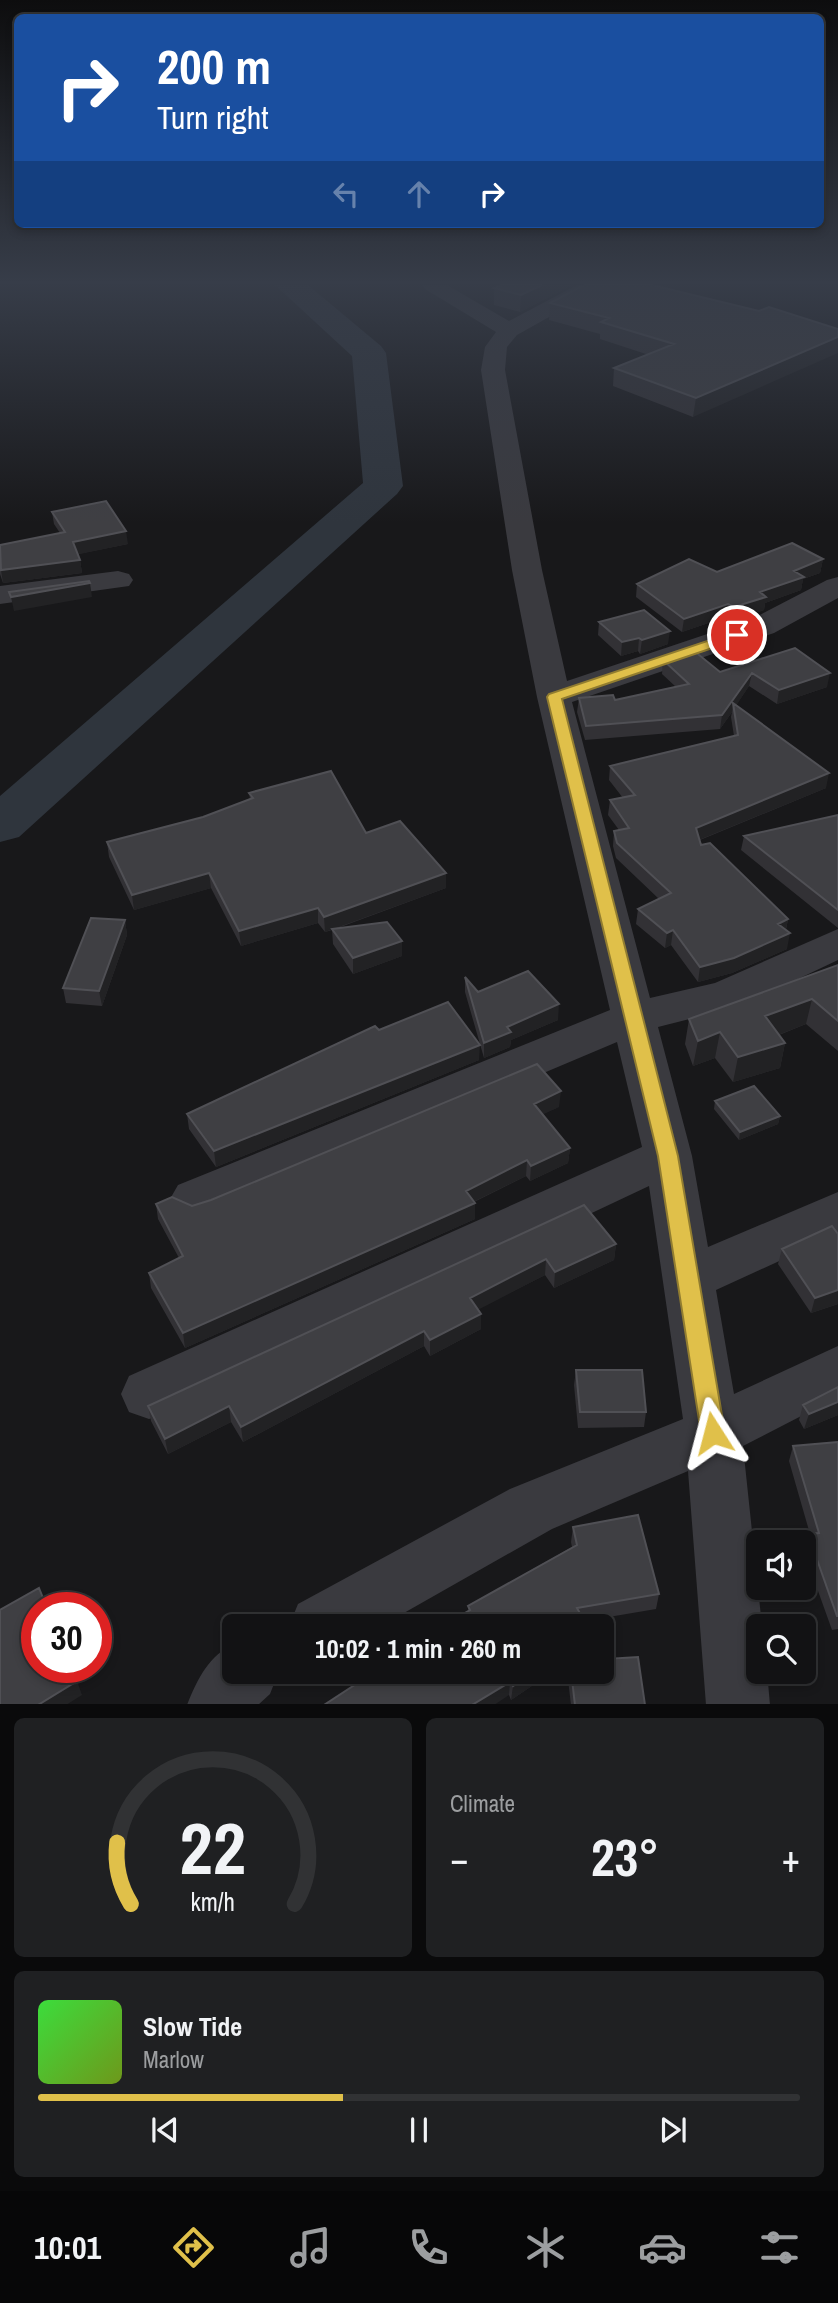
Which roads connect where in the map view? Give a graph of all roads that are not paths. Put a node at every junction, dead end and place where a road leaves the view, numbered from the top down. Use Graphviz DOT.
graph roads {
  1 [pos="494,365"];
  2 [pos="118,580"];
  3 [pos="838,586"];
  4 [pos="0,595"];
  5 [pos="554,697"];
  6 [pos="838,943"];
  7 [pos="635,1017"];
  8 [pos="668,1156"];
  9 [pos="195,1199"];
  10 [pos="838,1212"];
  11 [pos="688,1279"];
  12 [pos="838,1370"];
  13 [pos="149,1394"];
  14 [pos="713,1433"];
  15 [pos="342,1614"];
  16 [pos="233,1684"];
  17 [pos="219,1704"];
  18 [pos="738,1704"];
  1 -- 5 [label="street"];
  2 -- 4 [label="street"];
  3 -- 5 [label="street"];
  5 -- 7 [label="street"];
  6 -- 7 [label="street"];
  7 -- 8 [label="street"];
  7 -- 9 [label="street"];
  8 -- 11 [label="street"];
  8 -- 13 [label="street"];
  10 -- 11 [label="street"];
  11 -- 14 [label="street"];
  12 -- 14 [label="street"];
  14 -- 15 [label="street"];
  14 -- 18 [label="street"];
  16 -- 17 [label="street"];
}
